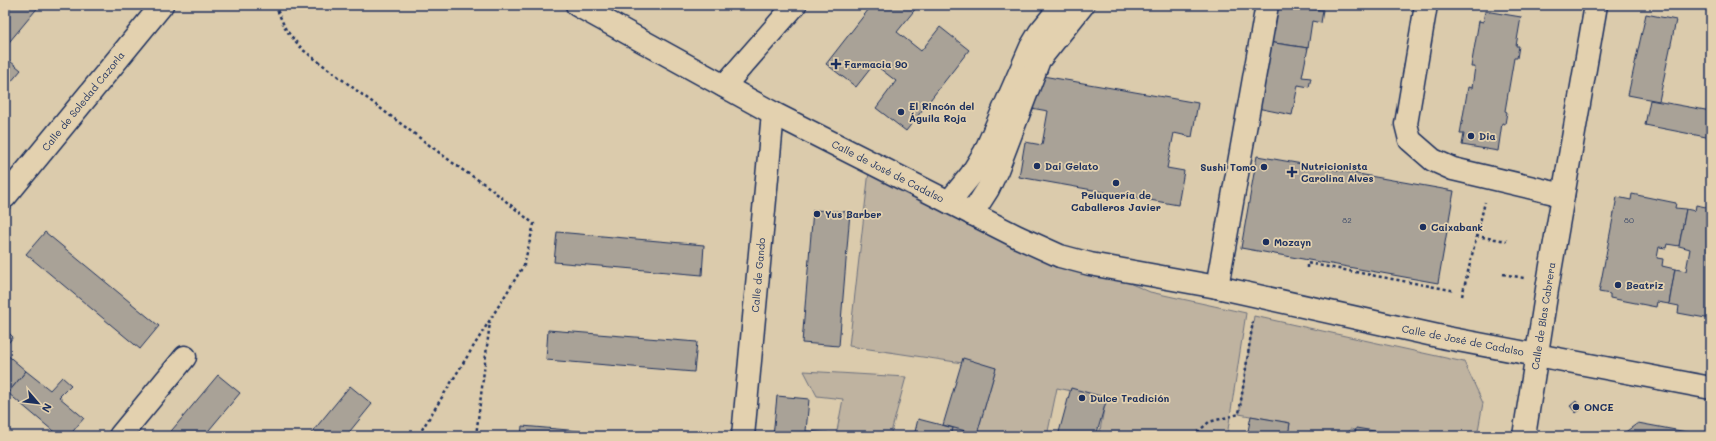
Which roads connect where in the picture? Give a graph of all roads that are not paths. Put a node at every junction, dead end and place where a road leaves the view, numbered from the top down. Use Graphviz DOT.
graph roads {
  1 [pos="162,5"];
  2 [pos="577,5"];
  3 [pos="795,5"];
  4 [pos="1062,5"];
  5 [pos="1083,5"];
  6 [pos="1267,5"];
  7 [pos="1426,5"];
  8 [pos="1596,5"];
  9 [pos="724,86"];
  10 [pos="774,113"];
  11 [pos="1563,195"];
  12 [pos="5,197"];
  13 [pos="949,202"];
  14 [pos="972,214"];
  15 [pos="1218,278"];
  16 [pos="1537,355"];
  17 [pos="185,356"];
  18 [pos="1711,388"];
  19 [pos="120,436"];
  20 [pos="743,436"];
  21 [pos="1524,436"];
  1 -- 12 [label="street, Calle de Soledad Cazorla"];
  2 -- 9 [label="street, Calle de José de Cadalso"];
  3 -- 9 [label="street"];
  4 -- 13 [label="street"];
  5 -- 14 [label="street"];
  6 -- 15 [label="street"];
  7 -- 11 [label="street"];
  8 -- 11 [label="street, Calle de Blas Cabrera"];
  9 -- 10 [label="street, Calle de José de Cadalso"];
  10 -- 13 [label="street, Calle de José de Cadalso"];
  10 -- 20 [label="street, Calle de Gando"];
  11 -- 16 [label="street, Calle de Blas Cabrera"];
  13 -- 14 [label="street, Calle de José de Cadalso"];
  14 -- 15 [label="street, Calle de José de Cadalso"];
  15 -- 16 [label="street, Calle de José de Cadalso"];
  16 -- 18 [label="street, Calle de José de Cadalso"];
  16 -- 21 [label="street, Calle de Blas Cabrera"];
  17 -- 19 [label="street"];
}
